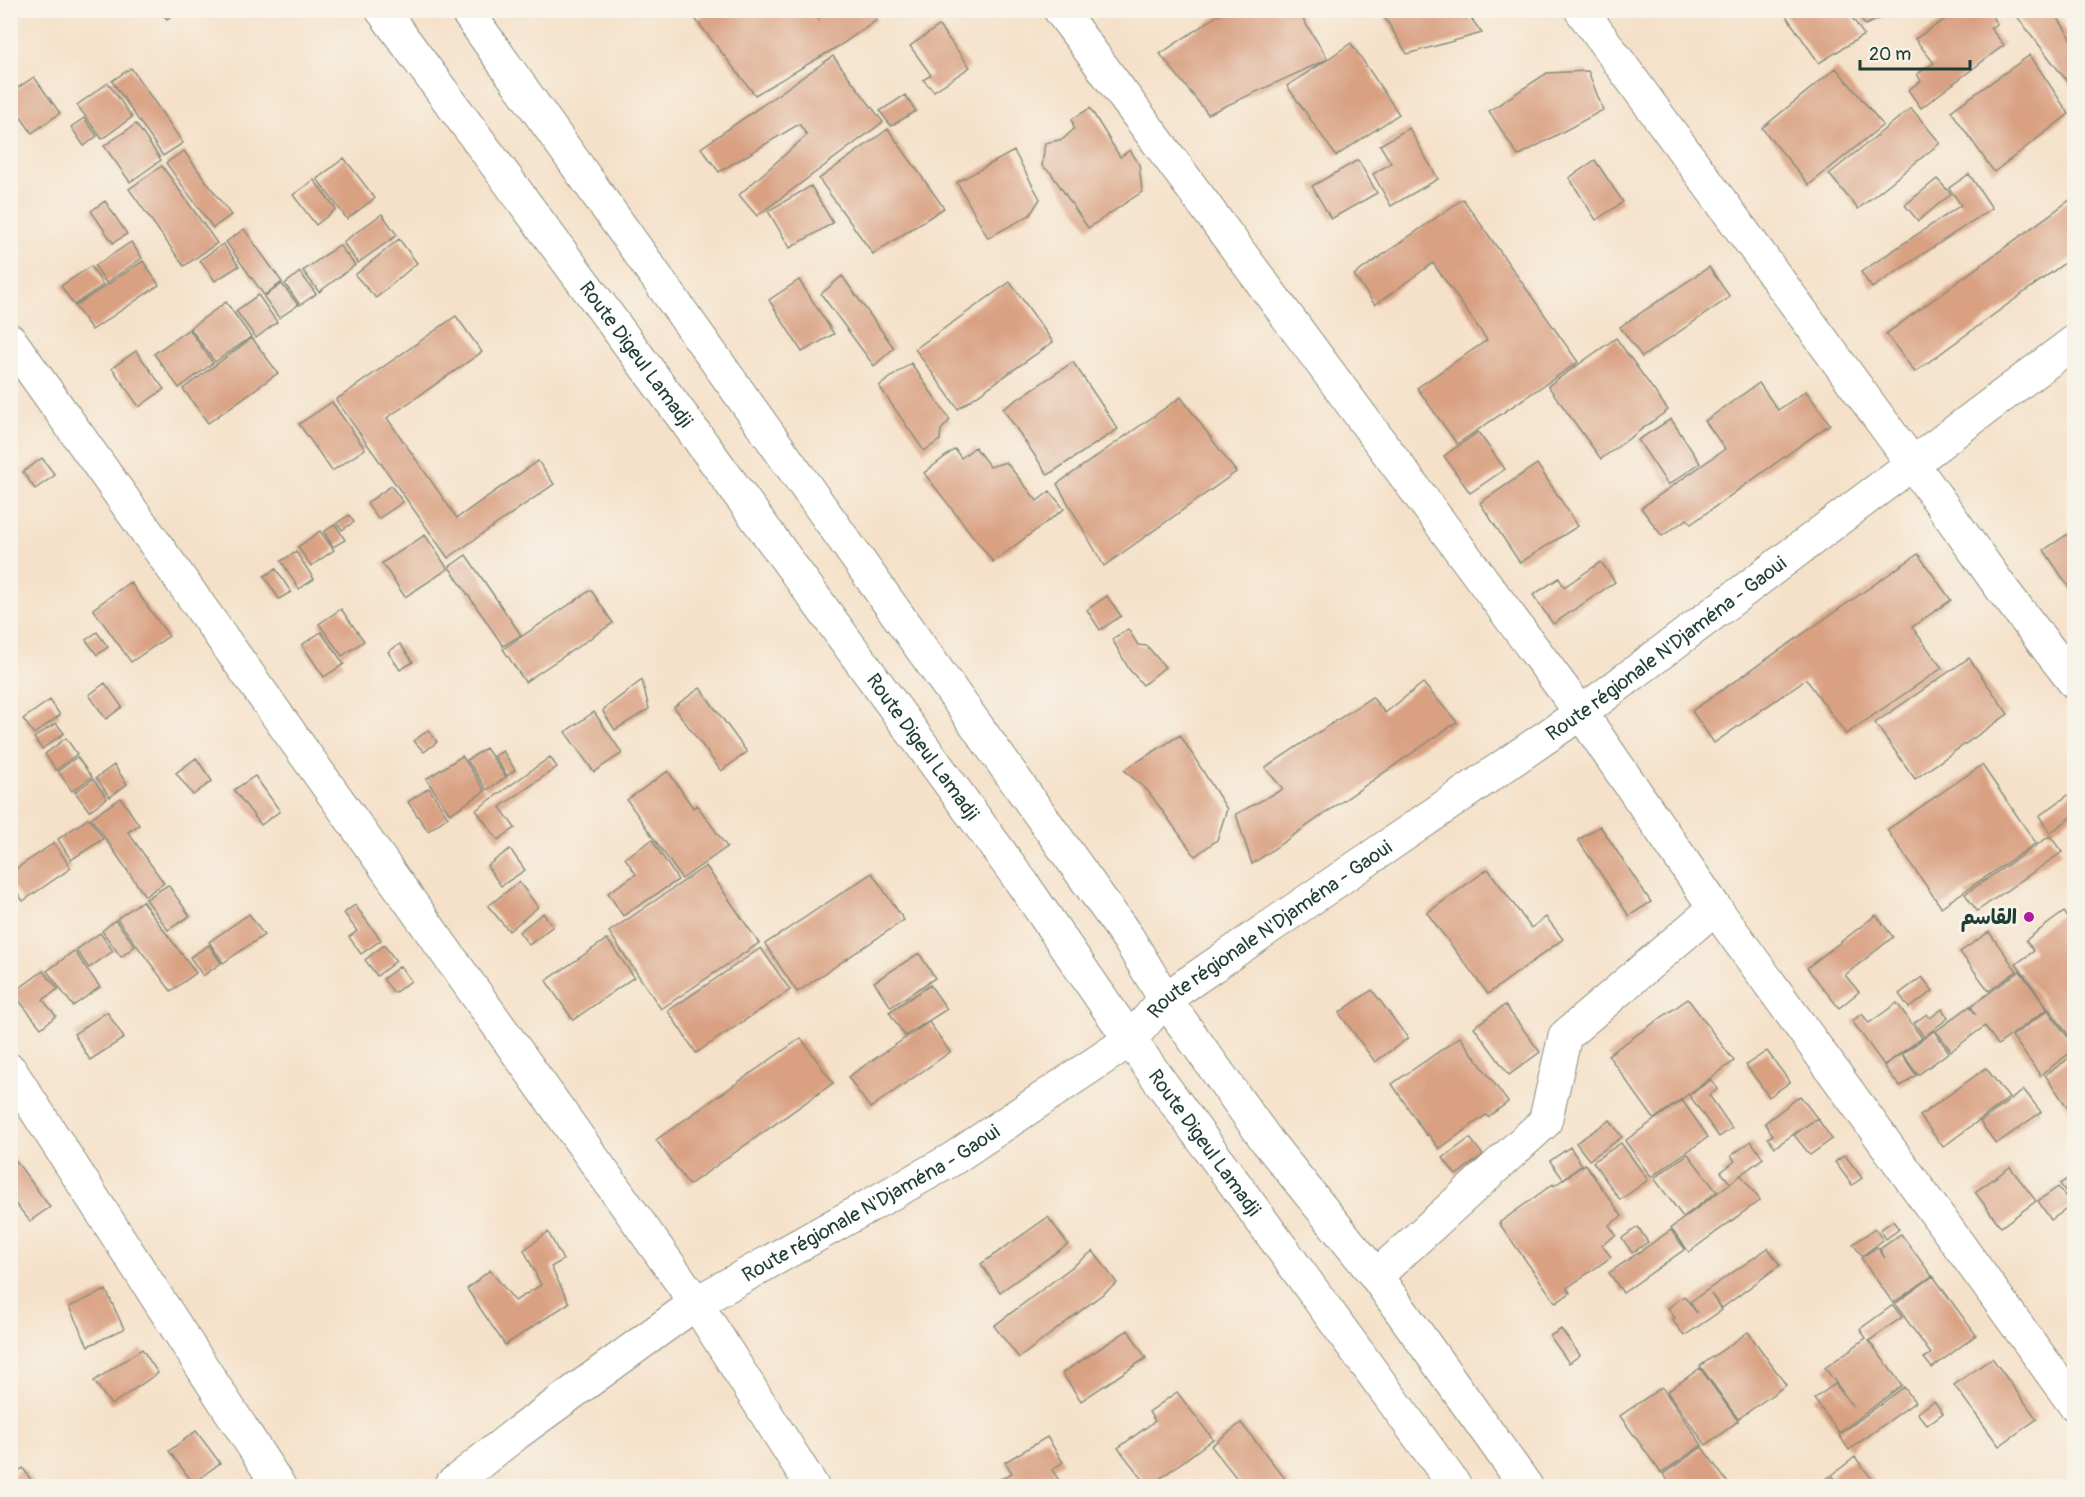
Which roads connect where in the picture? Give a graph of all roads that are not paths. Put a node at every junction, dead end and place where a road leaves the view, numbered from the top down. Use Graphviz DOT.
graph roads {
  1 [pos="382,10"];
  2 [pos="466,10"];
  3 [pos="1059,10"];
  4 [pos="1581,10"];
  5 [pos="10,340"];
  6 [pos="2074,342"];
  7 [pos="1912,463"];
  8 [pos="2074,682"];
  9 [pos="1581,713"];
  10 [pos="1715,908"];
  11 [pos="1165,999"];
  12 [pos="1130,1040"];
  13 [pos="10,1071"];
  14 [pos="1376,1276"];
  15 [pos="696,1303"];
  16 [pos="2074,1404"];
  17 [pos="279,1486"];
  18 [pos="450,1486"];
  19 [pos="812,1486"];
  20 [pos="1455,1486"];
  21 [pos="1526,1486"];
  1 -- 12 [label="street, Route Digeul Lamadji"];
  2 -- 11 [label="street"];
  3 -- 9 [label="street"];
  4 -- 7 [label="street"];
  5 -- 15 [label="street"];
  6 -- 7 [label="street, Route régionale N'Djaména - Gaoui"];
  7 -- 8 [label="street"];
  7 -- 9 [label="street, Route régionale N'Djaména - Gaoui"];
  9 -- 10 [label="street"];
  9 -- 11 [label="street, Route régionale N'Djaména - Gaoui"];
  10 -- 14 [label="street"];
  10 -- 16 [label="street"];
  11 -- 12 [label="street, Route régionale N'Djaména - Gaoui"];
  11 -- 14 [label="street"];
  12 -- 15 [label="street, Route régionale N'Djaména - Gaoui"];
  12 -- 20 [label="street, Route Digeul Lamadji"];
  13 -- 17 [label="street"];
  14 -- 21 [label="street"];
  15 -- 18 [label="street, Route régionale N'Djaména - Gaoui"];
  15 -- 19 [label="street"];
}
